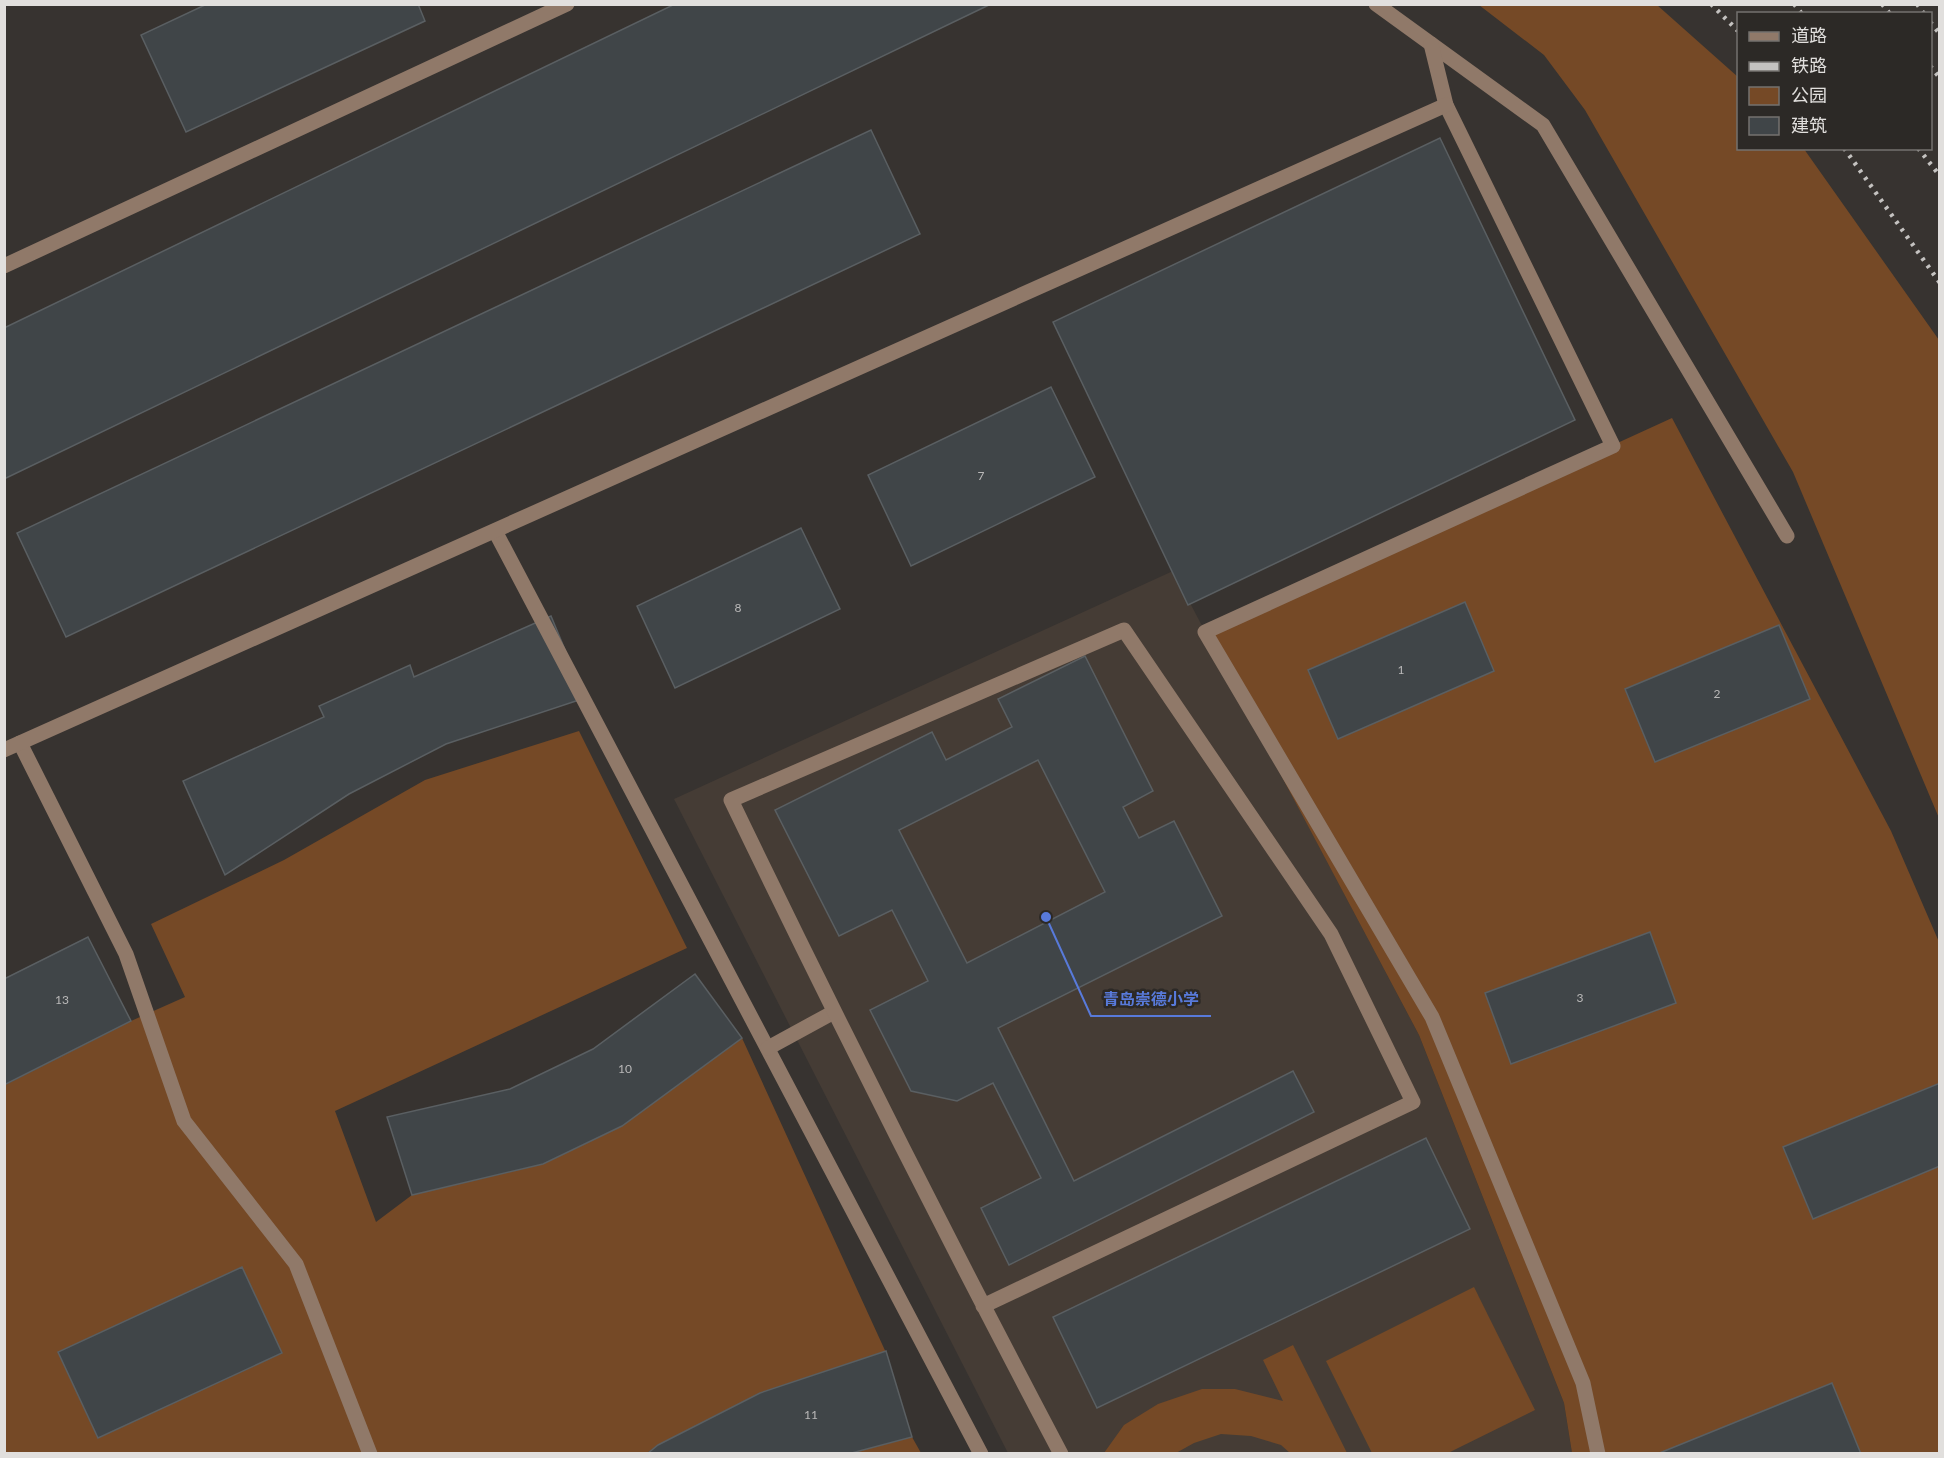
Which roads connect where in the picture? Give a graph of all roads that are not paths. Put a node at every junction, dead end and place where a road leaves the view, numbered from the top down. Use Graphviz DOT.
graph roads {
  1 [pos="567,4"];
  2 [pos="1376,4"];
  3 [pos="1431,44"];
  4 [pos="1446,105"];
  5 [pos="4,266"];
  6 [pos="495,531"];
  7 [pos="1787,536"];
  8 [pos="20,743"];
  9 [pos="4,750"];
  10 [pos="834,1012"];
  11 [pos="768,1048"];
  12 [pos="983,1306"];
  13 [pos="370,1454"];
  14 [pos="981,1454"];
  15 [pos="1061,1454"];
  16 [pos="1598,1454"];
  1 -- 5 [label="street"];
  2 -- 3 [label="street"];
  3 -- 4 [label="street"];
  3 -- 7 [label="street"];
  4 -- 6 [label="street"];
  4 -- 16 [label="street"];
  6 -- 8 [label="street"];
  6 -- 11 [label="street"];
  8 -- 9 [label="street"];
  8 -- 13 [label="street"];
  10 -- 11 [label="street"];
  10 -- 12 [label="street"];
  10 -- 12 [label="street"];
  11 -- 14 [label="street"];
  12 -- 15 [label="street"];
}
